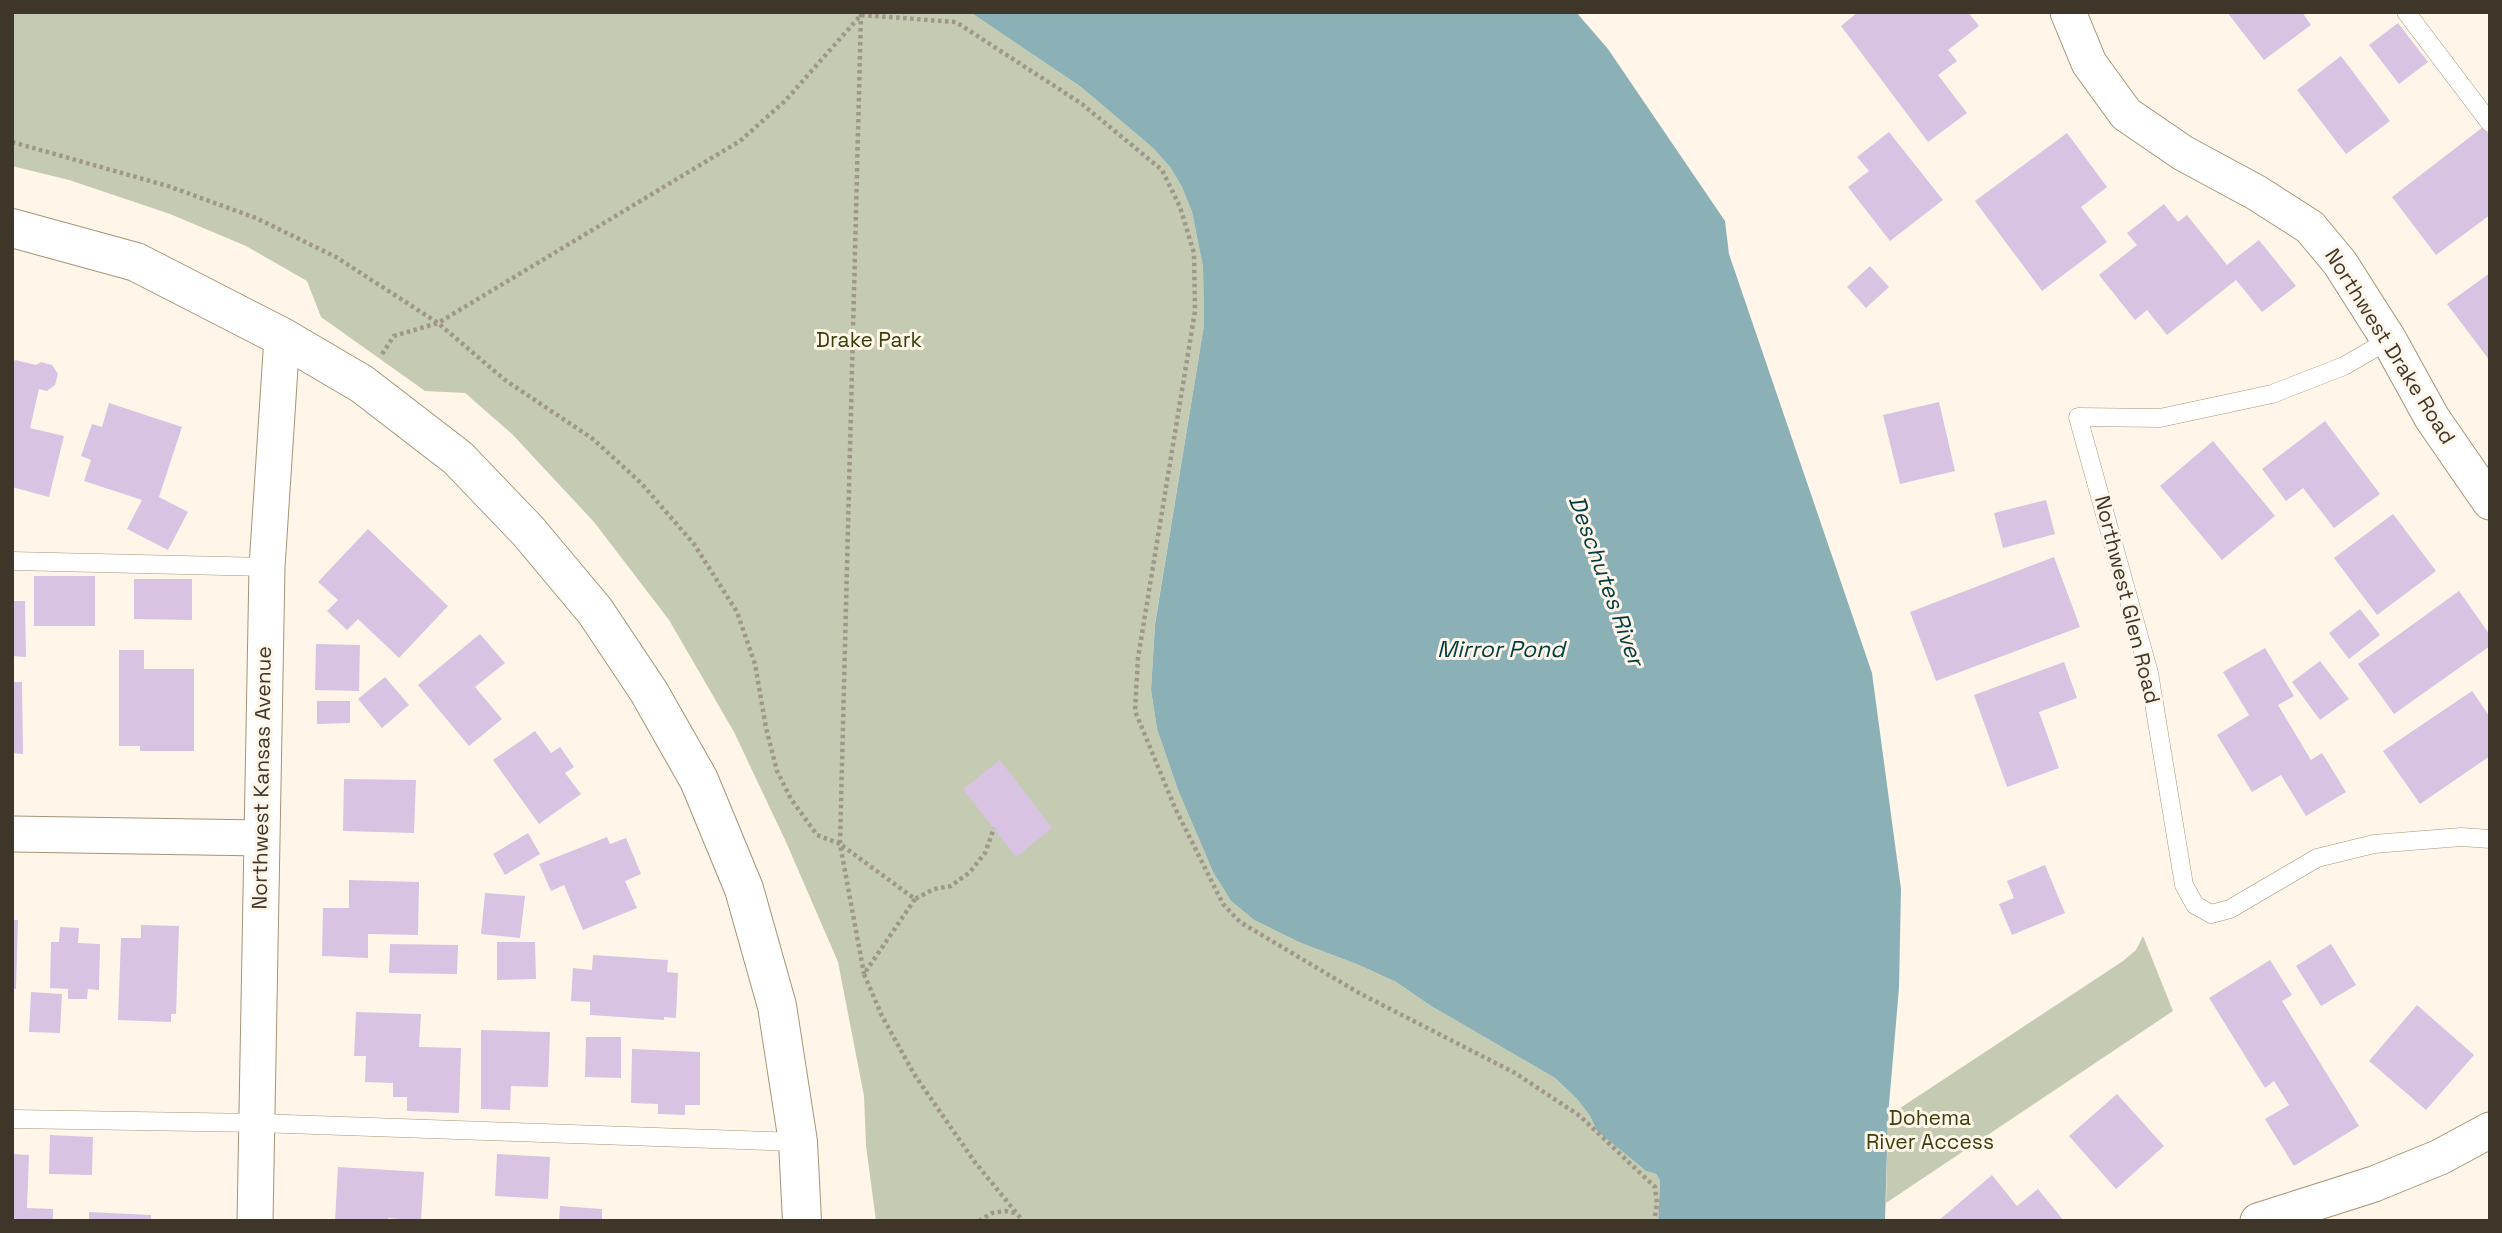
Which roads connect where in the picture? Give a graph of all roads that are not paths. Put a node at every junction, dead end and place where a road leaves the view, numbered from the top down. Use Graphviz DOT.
graph roads {
  1 [pos="2068,12"];
  2 [pos="2406,12"];
  3 [pos="2490,123"];
  4 [pos="12,228"];
  5 [pos="282,337"];
  6 [pos="2389,340"];
  7 [pos="2490,502"];
  8 [pos="12,561"];
  9 [pos="267,567"];
  10 [pos="12,835"];
  11 [pos="262,838"];
  12 [pos="2490,839"];
  13 [pos="12,1119"];
  14 [pos="258,1123"];
  15 [pos="2490,1130"];
  16 [pos="798,1142"];
  17 [pos="255,1221"];
  18 [pos="802,1221"];
  19 [pos="2258,1221"];
  1 -- 6 [label="street, Northwest Drake Road"];
  2 -- 3 [label="lane"];
  4 -- 5 [label="street"];
  5 -- 9 [label="street, Northwest Kansas Avenue"];
  5 -- 16 [label="street"];
  6 -- 7 [label="street, Northwest Drake Road"];
  6 -- 12 [label="lane, Northwest Glen Road"];
  8 -- 9 [label="lane"];
  9 -- 11 [label="street, Northwest Kansas Avenue"];
  10 -- 11 [label="street"];
  11 -- 14 [label="street, Northwest Kansas Avenue"];
  13 -- 14 [label="lane"];
  14 -- 16 [label="lane"];
  14 -- 17 [label="street, Northwest Kansas Avenue"];
  15 -- 19 [label="street"];
  16 -- 18 [label="street"];
}
